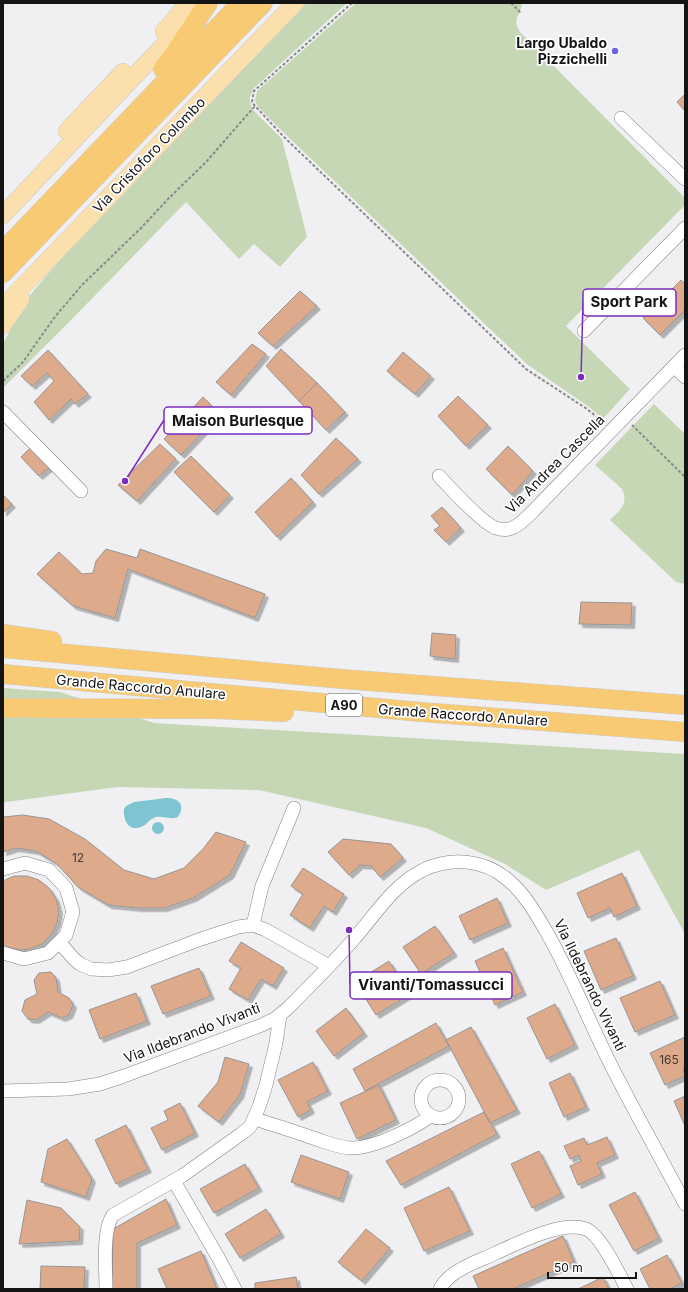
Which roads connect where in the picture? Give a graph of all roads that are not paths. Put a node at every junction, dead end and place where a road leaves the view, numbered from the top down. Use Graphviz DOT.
graph roads {
  1 [pos="186,3"];
  2 [pos="208,3"];
  3 [pos="240,3"];
  4 [pos="263,3"];
  5 [pos="295,3"];
  6 [pos="621,118"];
  7 [pos="99,150"];
  8 [pos="685,179"];
  9 [pos="3,204"];
  10 [pos="3,215"];
  11 [pos="685,228"];
  12 [pos="3,251"];
  13 [pos="3,273"];
  14 [pos="4,320"];
  15 [pos="584,331"];
  16 [pos="685,354"];
  17 [pos="674,366"];
  18 [pos="685,377"];
  19 [pos="3,412"];
  20 [pos="439,476"];
  21 [pos="81,492"];
  22 [pos="3,634"];
  23 [pos="3,648"];
  24 [pos="123,659"];
  25 [pos="3,674"];
  26 [pos="685,705"];
  27 [pos="3,708"];
  28 [pos="421,712"];
  29 [pos="685,732"];
  30 [pos="294,808"];
  31 [pos="3,869"];
  32 [pos="253,925"];
  33 [pos="59,942"];
  34 [pos="3,953"];
  35 [pos="329,966"];
  36 [pos="280,1015"];
  37 [pos="3,1091"];
  38 [pos="431,1116"];
  39 [pos="255,1119"];
  40 [pos="174,1181"];
  41 [pos="685,1204"];
  42 [pos="106,1289"];
  43 [pos="235,1289"];
  44 [pos="440,1289"];
  45 [pos="627,1289"];
  1 -- 9 [label="main road"];
  2 -- 7 [label="highway"];
  2 -- 10 [label="main road"];
  3 -- 7 [label="highway"];
  4 -- 13 [label="highway, Via Cristoforo Colombo"];
  5 -- 14 [label="main road, Via Cristoforo Colombo"];
  6 -- 8 [label="street"];
  7 -- 12 [label="highway"];
  11 -- 15 [label="street"];
  16 -- 17 [label="street, Via Andrea Cascella"];
  17 -- 18 [label="street"];
  17 -- 20 [label="street, Via Andrea Cascella"];
  19 -- 21 [label="street"];
  22 -- 24 [label="highway"];
  23 -- 24 [label="highway, Grande Raccordo Anulare / A90"];
  24 -- 26 [label="highway, Grande Raccordo Anulare / A90"];
  25 -- 28 [label="highway, Grande Raccordo Anulare / A90"];
  27 -- 28 [label="highway"];
  28 -- 29 [label="highway, Grande Raccordo Anulare / A90"];
  30 -- 32 [label="street"];
  31 -- 33 [label="street"];
  32 -- 33 [label="street"];
  32 -- 35 [label="street"];
  33 -- 34 [label="street"];
  35 -- 36 [label="street, Via Ildebrando Vivanti"];
  35 -- 41 [label="street, Via Ildebrando Vivanti"];
  36 -- 37 [label="street, Via Ildebrando Vivanti"];
  36 -- 39 [label="street"];
  38 -- 39 [label="street"];
  39 -- 40 [label="street"];
  40 -- 42 [label="street"];
  40 -- 43 [label="street"];
  44 -- 45 [label="street"];
}
